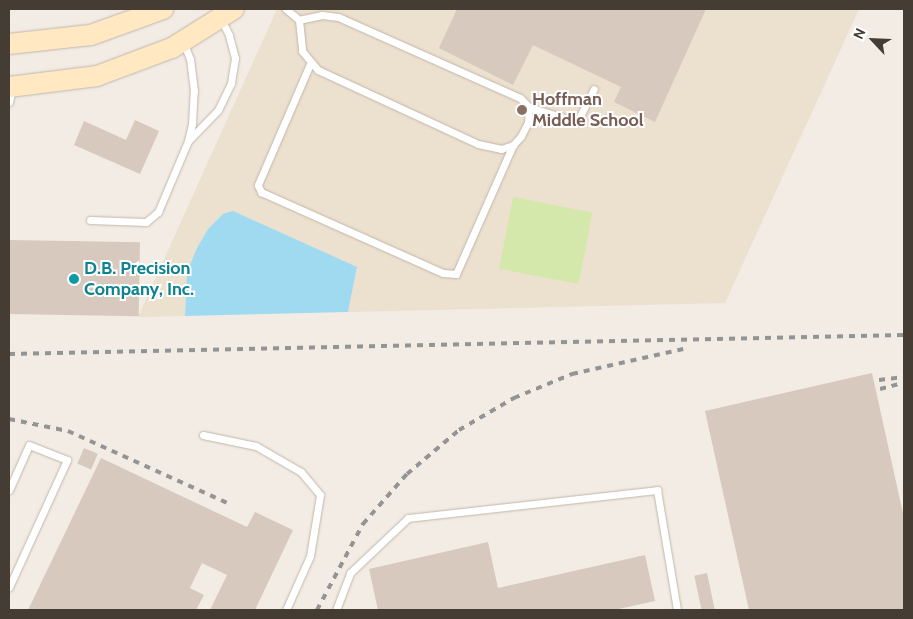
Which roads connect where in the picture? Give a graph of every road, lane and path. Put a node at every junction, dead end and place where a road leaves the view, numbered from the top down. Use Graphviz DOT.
graph roads {
  1 [pos="163,9"];
  2 [pos="286,9"];
  3 [pos="227,13"];
  4 [pos="299,20"];
  5 [pos="183,41"];
  6 [pos="9,44"];
  7 [pos="310,64"];
  8 [pos="594,89"];
  9 [pos="10,92"];
  10 [pos="530,107"];
  11 [pos="188,141"];
  12 [pos="513,145"];
  13 [pos="90,220"];
  14 [pos="203,435"];
  15 [pos="9,490"];
  16 [pos="9,587"];
  17 [pos="286,610"];
  18 [pos="336,610"];
  19 [pos="677,610"];
  1 -- 6 [label="street"];
  2 -- 4 [label="lane"];
  3 -- 5 [label="street"];
  3 -- 11 [label="lane"];
  4 -- 7 [label="lane"];
  4 -- 10 [label="lane"];
  5 -- 9 [label="street"];
  5 -- 11 [label="lane"];
  7 -- 12 [label="lane"];
  7 -- 12 [label="lane"];
  8 -- 10 [label="lane"];
  10 -- 12 [label="lane"];
  11 -- 13 [label="lane"];
  14 -- 17 [label="lane"];
  15 -- 16 [label="lane"];
  18 -- 19 [label="lane"];
}
